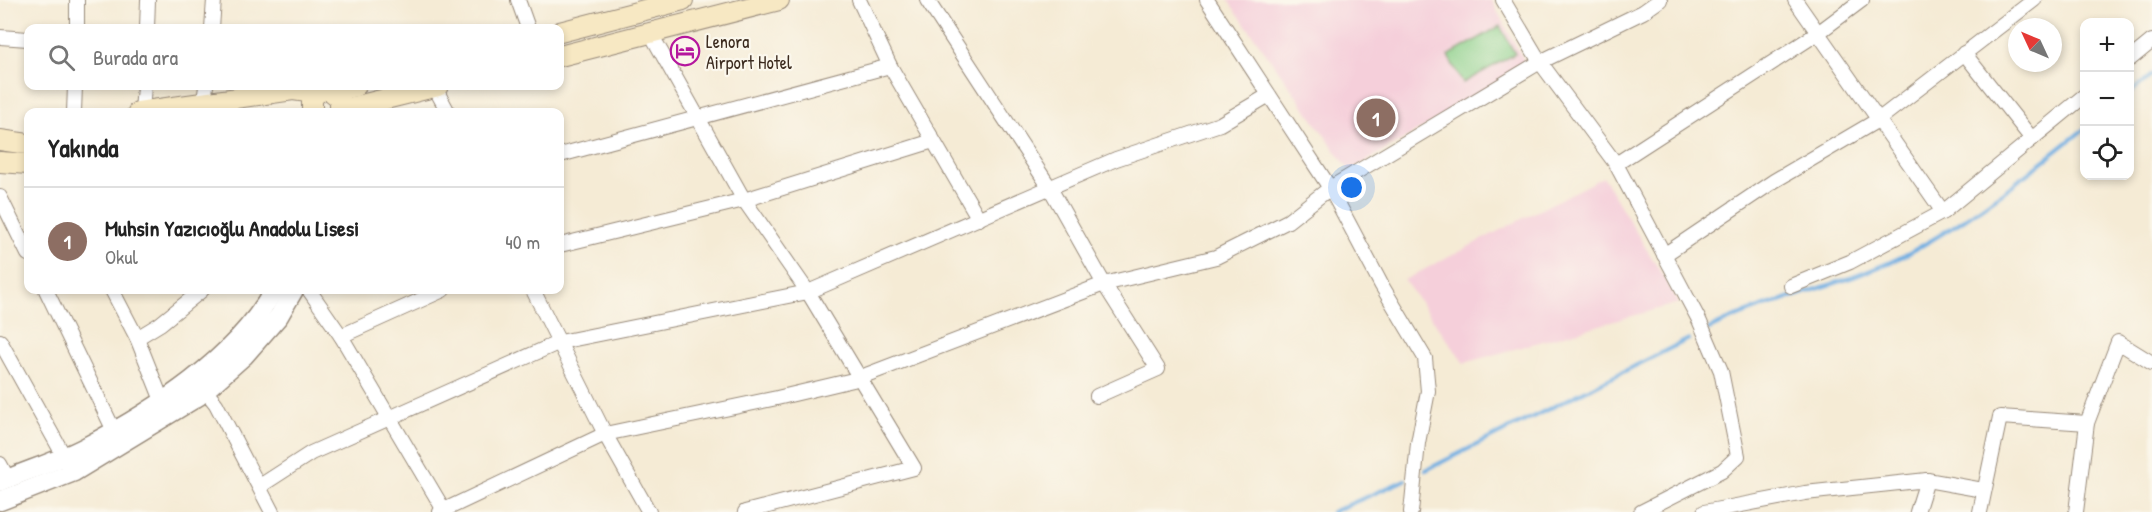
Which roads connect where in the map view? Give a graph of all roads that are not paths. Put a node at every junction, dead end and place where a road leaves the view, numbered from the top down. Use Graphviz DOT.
graph roads {
  1 [pos="77,0"];
  2 [pos="148,0"];
  3 [pos="214,0"];
  4 [pos="518,0"];
  5 [pos="683,0"];
  6 [pos="859,0"];
  7 [pos="927,0"];
  8 [pos="1207,0"];
  9 [pos="1503,0"];
  10 [pos="1660,0"];
  11 [pos="1795,0"];
  12 [pos="1862,0"];
  13 [pos="2034,0"];
  14 [pos="771,1"];
  15 [pos="77,24"];
  16 [pos="147,24"];
  17 [pos="212,24"];
  18 [pos="527,24"];
  19 [pos="564,31"];
  20 [pos="651,33"];
  21 [pos="1818,33"];
  22 [pos="0,37"];
  23 [pos="24,39"];
  24 [pos="2152,41"];
  25 [pos="1964,53"];
  26 [pos="564,55"];
  27 [pos="2134,56"];
  28 [pos="1540,62"];
  29 [pos="890,66"];
  30 [pos="75,90"];
  31 [pos="143,90"];
  32 [pos="338,90"];
  33 [pos="421,90"];
  34 [pos="438,90"];
  35 [pos="334,91"];
  36 [pos="205,94"];
  37 [pos="1269,95"];
  38 [pos="2080,100"];
  39 [pos="313,103"];
  40 [pos="74,108"];
  41 [pos="141,108"];
  42 [pos="154,108"];
  43 [pos="340,108"];
  44 [pos="352,108"];
  45 [pos="446,108"];
  46 [pos="699,118"];
  47 [pos="1878,120"];
  48 [pos="0,140"];
  49 [pos="2032,140"];
  50 [pos="933,141"];
  51 [pos="24,143"];
  52 [pos="564,154"];
  53 [pos="0,162"];
  54 [pos="24,164"];
  55 [pos="1616,164"];
  56 [pos="1050,188"];
  57 [pos="1330,188"];
  58 [pos="0,197"];
  59 [pos="744,200"];
  60 [pos="1943,212"];
  61 [pos="979,219"];
  62 [pos="564,245"];
  63 [pos="24,246"];
  64 [pos="1664,255"];
  65 [pos="1104,284"];
  66 [pos="1791,286"];
  67 [pos="808,292"];
  68 [pos="48,294"];
  69 [pos="114,294"];
  70 [pos="197,294"];
  71 [pos="271,294"];
  72 [pos="291,294"];
  73 [pos="312,294"];
  74 [pos="434,294"];
  75 [pos="535,294"];
  76 [pos="341,336"];
  77 [pos="137,338"];
  78 [pos="0,341"];
  79 [pos="560,342"];
  80 [pos="2152,363"];
  81 [pos="861,377"];
  82 [pos="201,385"];
  83 [pos="1097,396"];
  84 [pos="165,407"];
  85 [pos="388,417"];
  86 [pos="2087,423"];
  87 [pos="605,434"];
  88 [pos="116,437"];
  89 [pos="64,456"];
  90 [pos="74,472"];
  91 [pos="3,475"];
  92 [pos="1927,480"];
  93 [pos="260,486"];
  94 [pos="1983,489"];
  95 [pos="0,501"];
  96 [pos="443,511"];
  97 [pos="272,512"];
  98 [pos="649,512"];
  99 [pos="745,512"];
  100 [pos="1411,512"];
  101 [pos="1641,512"];
  102 [pos="1704,512"];
  103 [pos="1917,512"];
  104 [pos="1980,512"];
  105 [pos="2076,512"];
  1 -- 15 [label="street"];
  2 -- 16 [label="street"];
  3 -- 17 [label="street"];
  4 -- 18 [label="street"];
  5 -- 19 [label="main road"];
  6 -- 29 [label="street"];
  7 -- 56 [label="street"];
  8 -- 37 [label="street"];
  9 -- 28 [label="street"];
  10 -- 28 [label="street"];
  11 -- 21 [label="street"];
  12 -- 21 [label="street"];
  13 -- 25 [label="street"];
  14 -- 20 [label="main road"];
  20 -- 26 [label="main road"];
  20 -- 46 [label="street"];
  21 -- 47 [label="street"];
  21 -- 55 [label="street"];
  22 -- 23 [label="street"];
  24 -- 27 [label="street"];
  25 -- 47 [label="street"];
  25 -- 49 [label="street"];
  28 -- 55 [label="street"];
  28 -- 57 [label="street"];
  29 -- 46 [label="street"];
  29 -- 50 [label="street"];
  30 -- 40 [label="street"];
  31 -- 41 [label="street"];
  32 -- 35 [label="main road"];
  33 -- 44 [label="main road"];
  34 -- 45 [label="street"];
  35 -- 39 [label="main road"];
  35 -- 43 [label="main road"];
  36 -- 39 [label="main road"];
  36 -- 42 [label="main road"];
  37 -- 56 [label="street"];
  37 -- 57 [label="street"];
  38 -- 49 [label="street"];
  46 -- 52 [label="street"];
  46 -- 59 [label="street"];
  47 -- 60 [label="street"];
  47 -- 64 [label="street"];
  48 -- 51 [label="main road"];
  49 -- 60 [label="street"];
  50 -- 59 [label="street"];
  50 -- 61 [label="street"];
  53 -- 54 [label="main road"];
  55 -- 64 [label="street"];
  56 -- 61 [label="street"];
  56 -- 65 [label="street"];
  57 -- 65 [label="street"];
  57 -- 100 [label="street"];
  58 -- 63 [label="street"];
  59 -- 62 [label="street"];
  59 -- 67 [label="street"];
  60 -- 66 [label="street"];
  61 -- 67 [label="street"];
  64 -- 101 [label="street"];
  65 -- 81 [label="street"];
  65 -- 83 [label="street"];
  67 -- 79 [label="street"];
  67 -- 81 [label="street"];
  68 -- 88 [label="street"];
  69 -- 77 [label="street"];
  70 -- 77 [label="street"];
  71 -- 82 [label="street"];
  72 -- 82 [label="street"];
  73 -- 76 [label="street"];
  74 -- 76 [label="street"];
  75 -- 79 [label="street"];
  76 -- 85 [label="street"];
  77 -- 84 [label="street"];
  78 -- 89 [label="street"];
  79 -- 85 [label="street"];
  79 -- 87 [label="street"];
  80 -- 86 [label="street"];
  81 -- 87 [label="street"];
  81 -- 99 [label="street"];
  82 -- 84 [label="street"];
  82 -- 93 [label="street"];
  84 -- 88 [label="street"];
  85 -- 93 [label="street"];
  85 -- 96 [label="street"];
  86 -- 94 [label="street"];
  86 -- 105 [label="street"];
  87 -- 96 [label="street"];
  87 -- 98 [label="street"];
  88 -- 89 [label="street"];
  88 -- 90 [label="street"];
  89 -- 90 [label="street"];
  89 -- 91 [label="street"];
  90 -- 95 [label="street"];
  92 -- 94 [label="street"];
  92 -- 102 [label="street"];
  92 -- 103 [label="street"];
  93 -- 97 [label="street"];
  94 -- 104 [label="street"];
}
